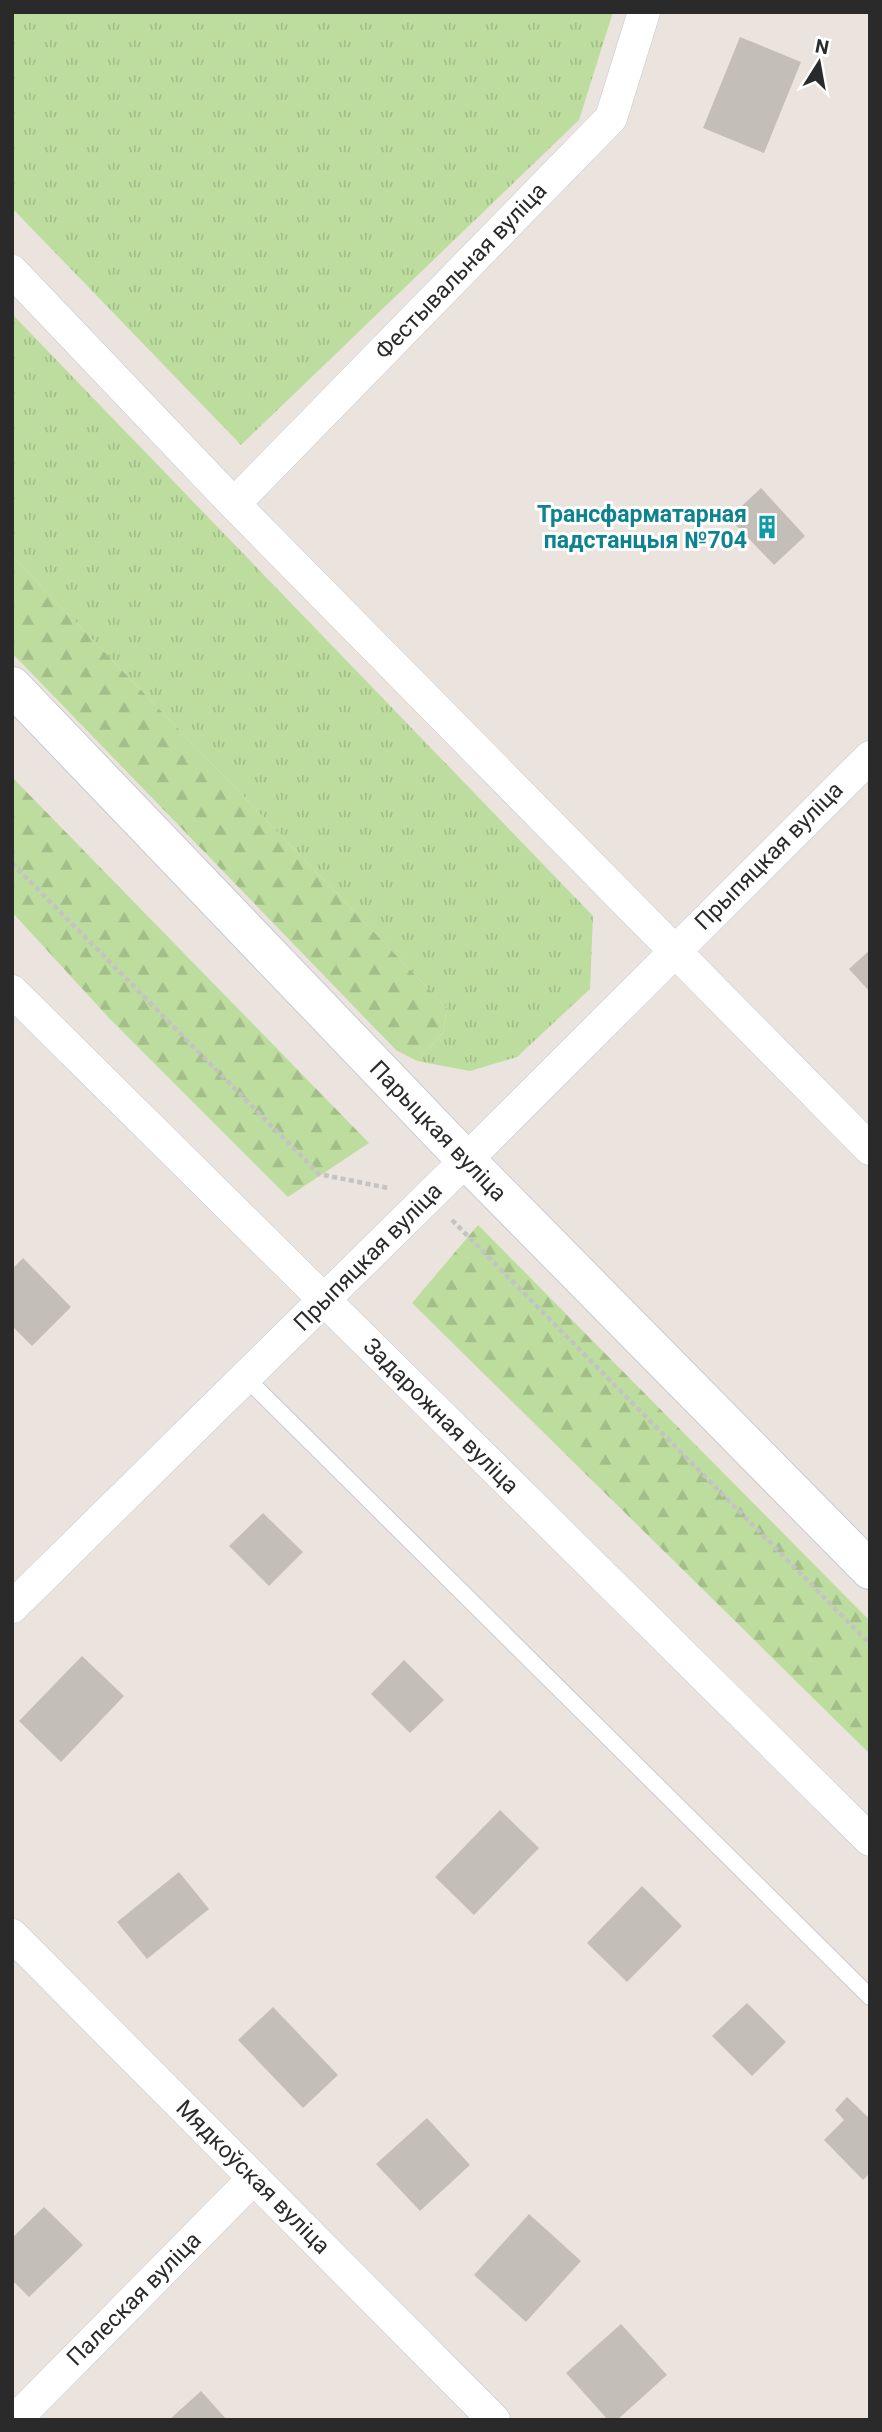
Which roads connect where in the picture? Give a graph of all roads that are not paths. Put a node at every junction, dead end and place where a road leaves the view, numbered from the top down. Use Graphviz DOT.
graph roads {
  1 [pos="644,12"];
  2 [pos="12,271"];
  3 [pos="234,504"];
  4 [pos="12,686"];
  5 [pos="870,757"];
  6 [pos="673,950"];
  7 [pos="12,991"];
  8 [pos="870,1149"];
  9 [pos="466,1160"];
  10 [pos="324,1300"];
  11 [pos="245,1377"];
  12 [pos="870,1570"];
  13 [pos="12,1606"];
  14 [pos="870,1840"];
  15 [pos="12,1935"];
  16 [pos="870,1997"];
  17 [pos="254,2178"];
  18 [pos="15,2420"];
  19 [pos="494,2420"];
  1 -- 3 [label="street, Фестывальная вуліца"];
  2 -- 3 [label="street"];
  3 -- 6 [label="street"];
  4 -- 9 [label="main road, Парыцкая вуліца"];
  5 -- 6 [label="street, Прыпяцкая вуліца"];
  6 -- 8 [label="street"];
  6 -- 9 [label="street, Прыпяцкая вуліца"];
  7 -- 10 [label="street, Задарожная вуліца"];
  9 -- 10 [label="street, Прыпяцкая вуліца"];
  9 -- 12 [label="main road, Парыцкая вуліца"];
  10 -- 11 [label="street, Прыпяцкая вуліца"];
  10 -- 14 [label="street, Задарожная вуліца"];
  11 -- 13 [label="street, Прыпяцкая вуліца"];
  11 -- 16 [label="lane"];
  15 -- 17 [label="street, Мядкоўская вуліца"];
  17 -- 18 [label="street, Палеская вуліца"];
  17 -- 19 [label="street, Мядкоўская вуліца"];
}
